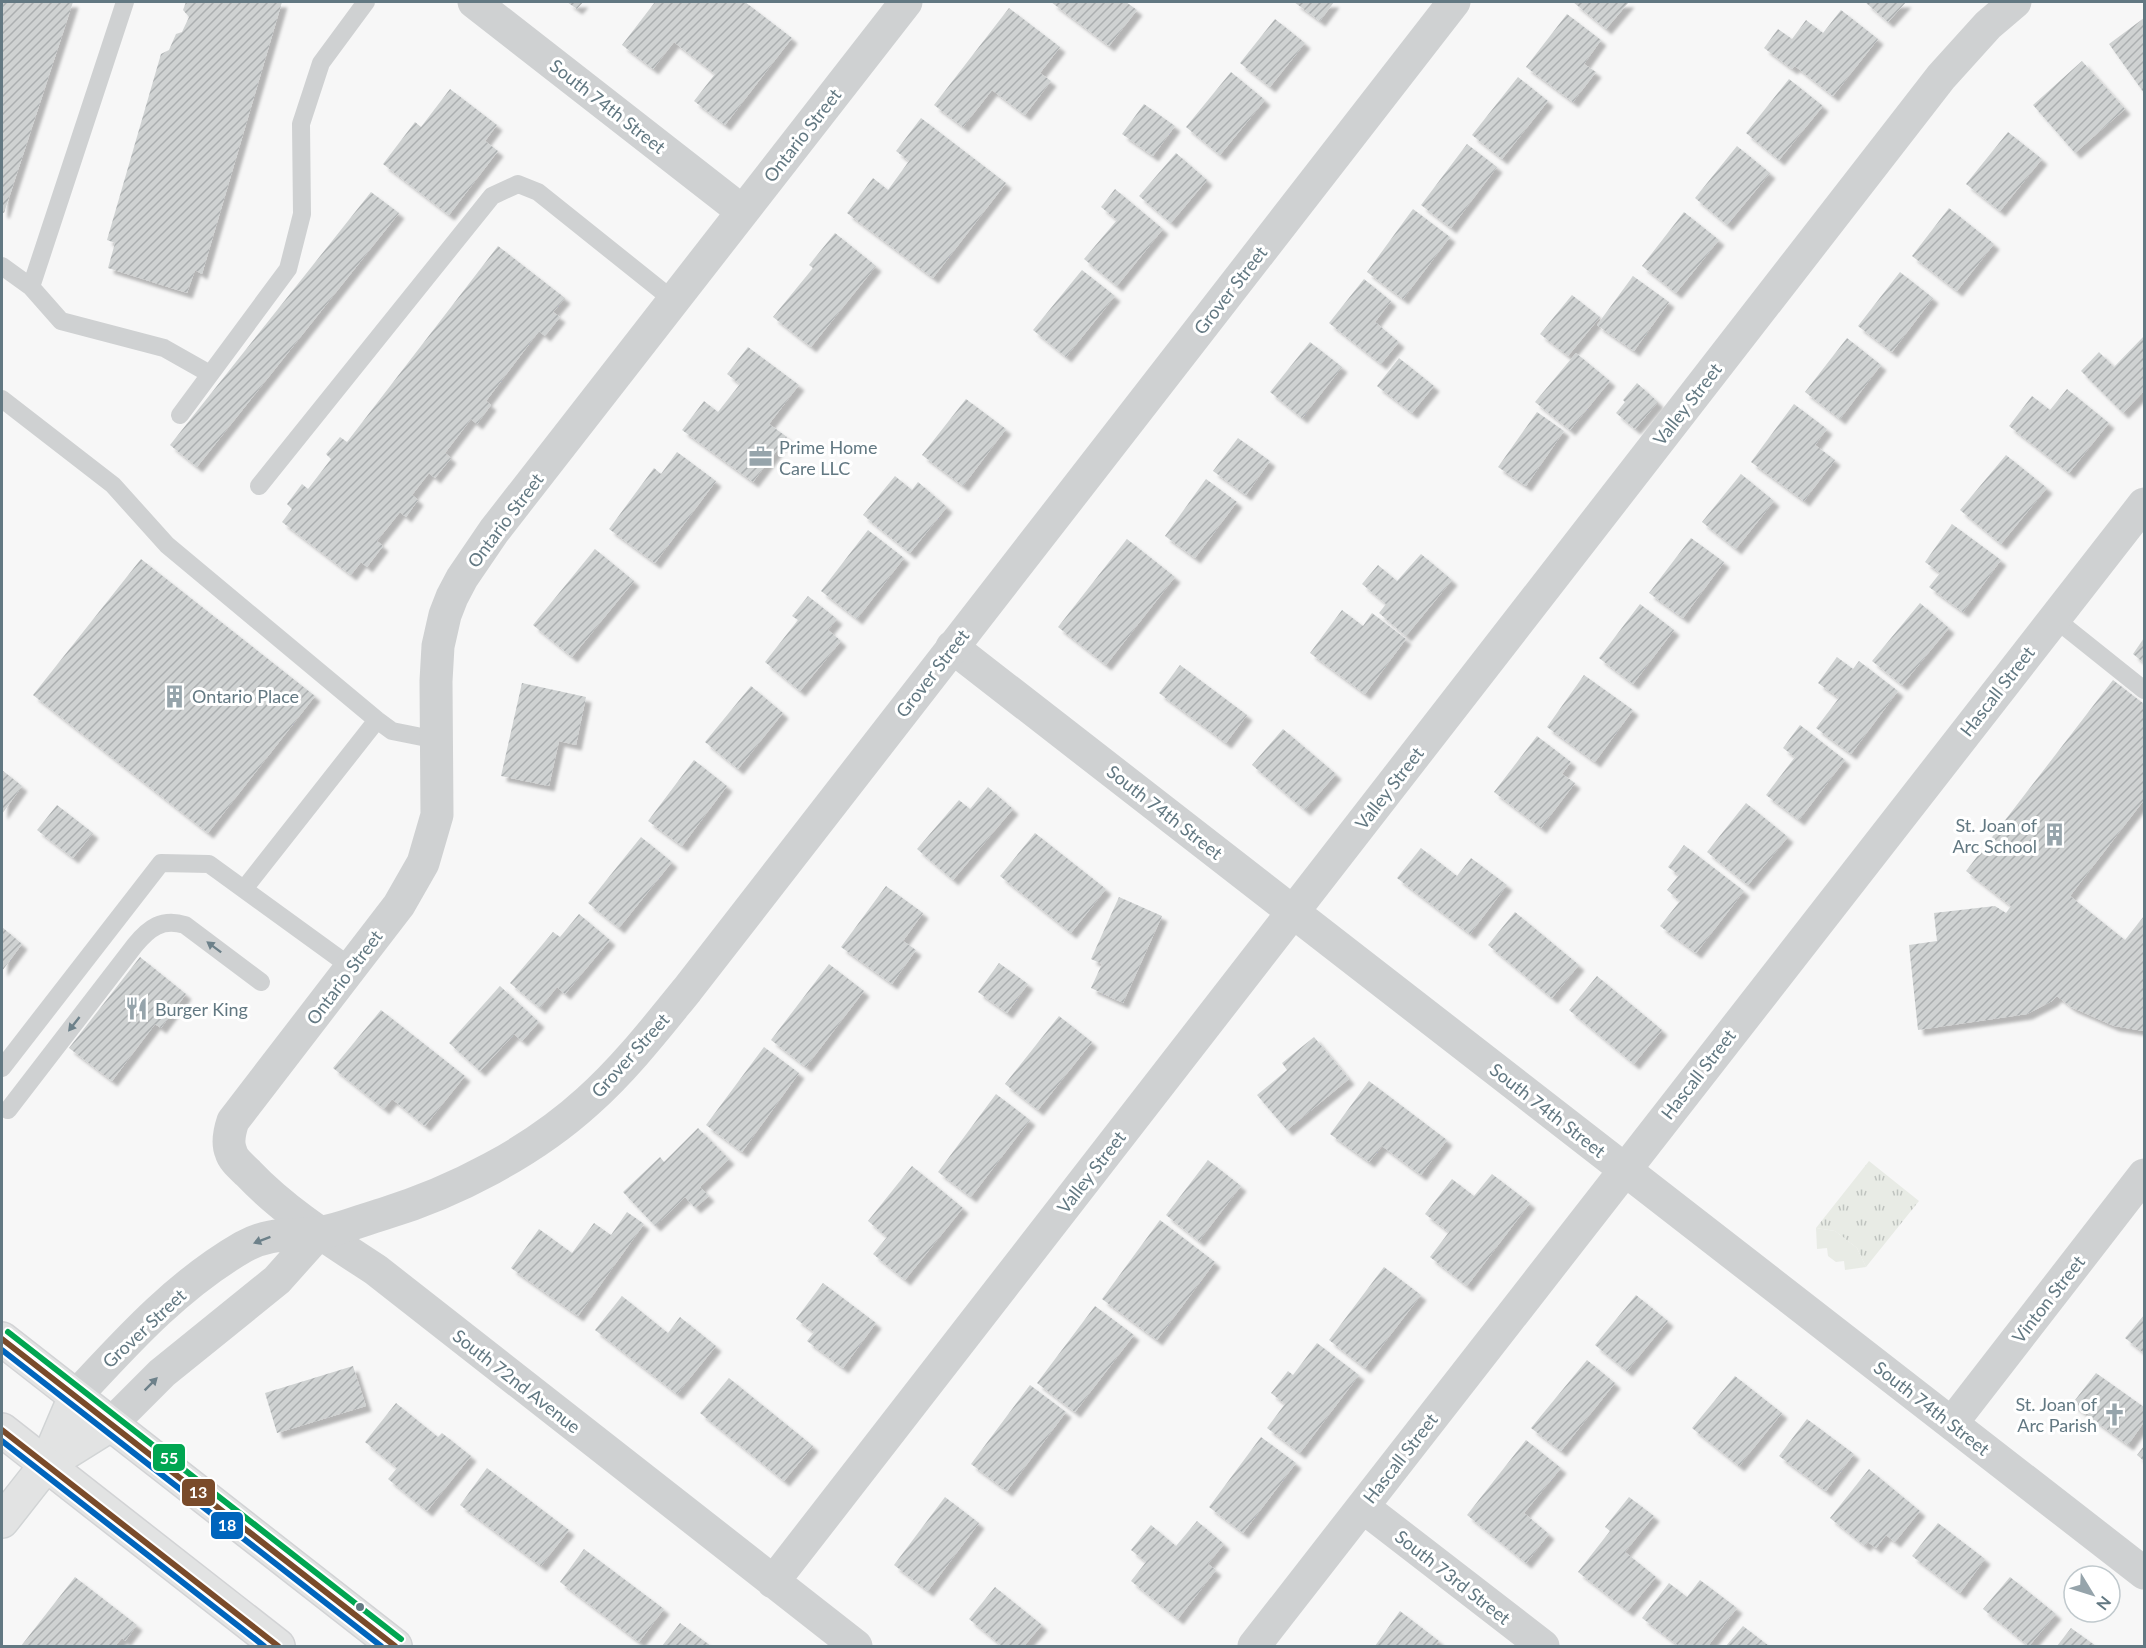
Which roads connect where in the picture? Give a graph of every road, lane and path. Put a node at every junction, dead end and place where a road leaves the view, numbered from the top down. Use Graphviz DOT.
graph roads {
  1 [pos="125,2"];
  2 [pos="366,2"];
  3 [pos="474,2"];
  4 [pos="906,2"];
  5 [pos="1454,2"];
  6 [pos="2015,2"];
  7 [pos="742,211"];
  8 [pos="2,266"];
  9 [pos="31,287"];
  10 [pos="673,300"];
  11 [pos="210,374"];
  12 [pos="2,399"];
  13 [pos="180,415"];
  14 [pos="259,486"];
  15 [pos="2145,504"];
  16 [pos="2054,618"];
  17 [pos="952,647"];
  18 [pos="2145,690"];
  19 [pos="377,720"];
  20 [pos="436,740"];
  21 [pos="244,890"];
  22 [pos="1293,912"];
  23 [pos="351,967"];
  24 [pos="261,982"];
  25 [pos="2,1068"];
  26 [pos="252,1097"];
  27 [pos="8,1110"];
  28 [pos="1625,1169"];
  29 [pos="2145,1175"];
  30 [pos="320,1233"];
  31 [pos="2,1339"];
  32 [pos="75,1397"];
  33 [pos="1952,1423"];
  34 [pos="110,1425"];
  35 [pos="2,1430"];
  36 [pos="45,1465"];
  37 [pos="1363,1507"];
  38 [pos="2,1521"];
  39 [pos="2145,1573"];
  40 [pos="772,1582"];
  41 [pos="278,1647"];
  42 [pos="394,1647"];
  43 [pos="856,1647"];
  44 [pos="1254,1647"];
  45 [pos="1543,1647"];
  1 -- 9 [label="lane"];
  2 -- 11 [label="lane"];
  3 -- 7 [label="street, South 74th Street"];
  4 -- 7 [label="street, Ontario Street"];
  5 -- 17 [label="street, Grover Street"];
  6 -- 22 [label="street, Valley Street"];
  7 -- 10 [label="street, Ontario Street"];
  8 -- 9 [label="lane"];
  9 -- 11 [label="lane"];
  10 -- 14 [label="lane"];
  10 -- 20 [label="street, Ontario Street"];
  11 -- 13 [label="lane"];
  12 -- 19 [label="lane"];
  15 -- 16 [label="street, Hascall Street"];
  16 -- 18 [label="lane"];
  16 -- 28 [label="street, Hascall Street"];
  17 -- 22 [label="street, South 74th Street"];
  17 -- 30 [label="street, Grover Street"];
  19 -- 20 [label="lane"];
  19 -- 21 [label="lane"];
  20 -- 23 [label="street, Ontario Street"];
  21 -- 23 [label="lane"];
  21 -- 25 [label="lane"];
  22 -- 28 [label="street, South 74th Street"];
  22 -- 40 [label="street, Valley Street"];
  23 -- 26 [label="street, Ontario Street"];
  24 -- 27 [label="lane, one-way"];
  26 -- 30 [label="street, South 72nd Avenue"];
  28 -- 33 [label="street, South 74th Street"];
  28 -- 37 [label="street, Hascall Street"];
  29 -- 33 [label="street, Vinton Street"];
  30 -- 32 [label="street, Grover Street, one-way"];
  34 -- 30 [label="street, Grover Street, one-way"];
  30 -- 40 [label="street, South 72nd Avenue"];
  31 -- 32 [label="main road"];
  32 -- 34 [label="main road"];
  32 -- 36 [label="main road, Grover Street"];
  33 -- 39 [label="street, South 74th Street"];
  34 -- 36 [label="main road, Grover Street"];
  34 -- 42 [label="main road"];
  35 -- 36 [label="main road"];
  36 -- 38 [label="main road, Grover Street"];
  36 -- 41 [label="main road"];
  37 -- 44 [label="street, Hascall Street"];
  37 -- 45 [label="street, South 73rd Street"];
  40 -- 43 [label="street, South 72nd Avenue"];
}
